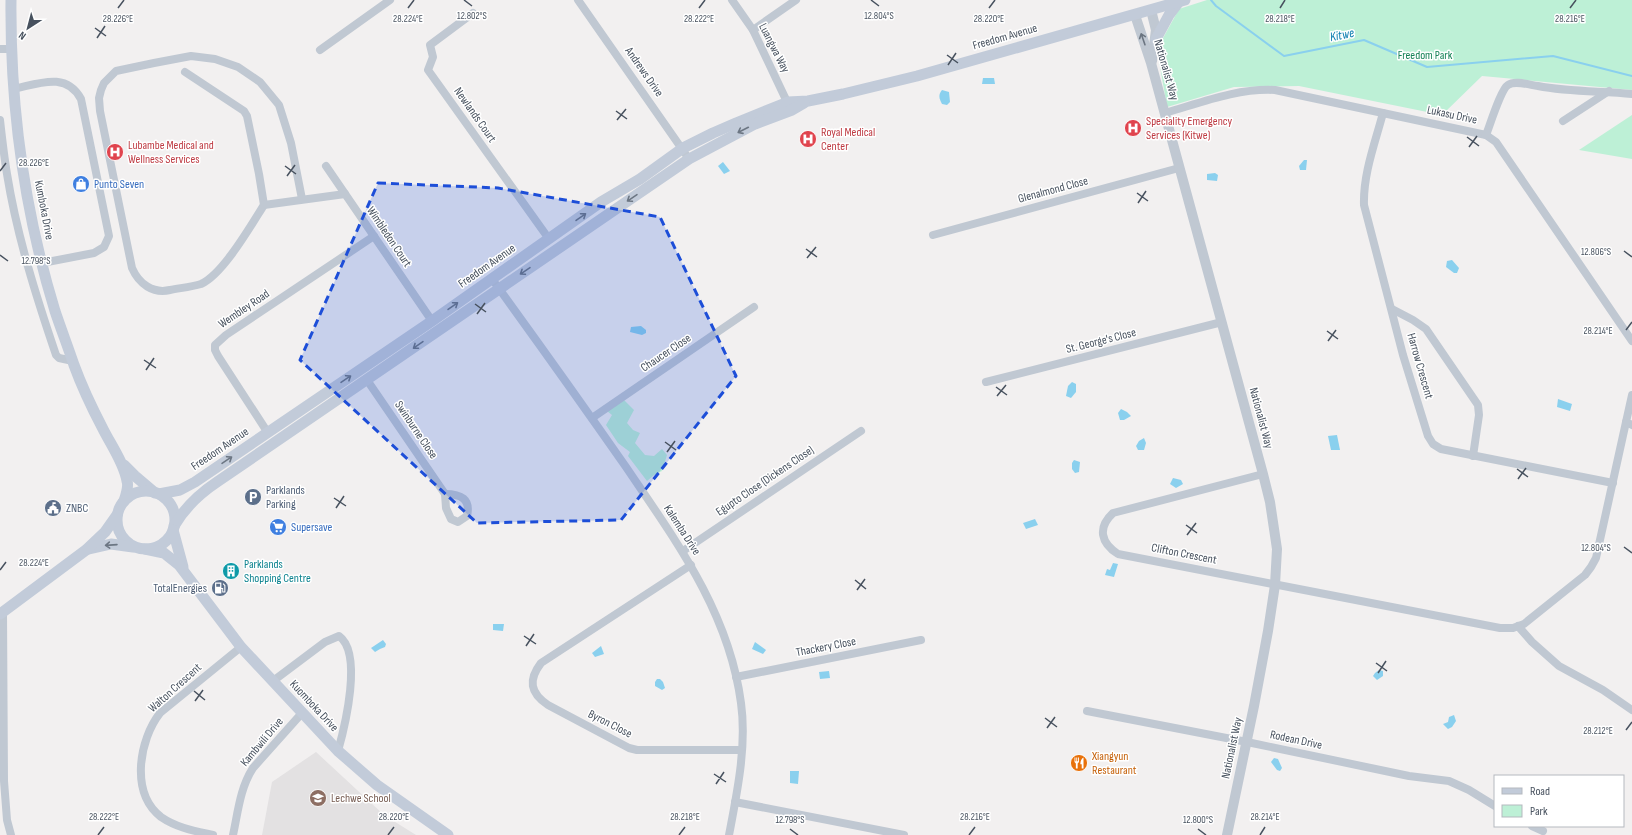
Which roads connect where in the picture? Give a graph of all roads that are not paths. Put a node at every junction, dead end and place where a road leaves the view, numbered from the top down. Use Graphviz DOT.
graph roads {
  1 [pos="10,0"];
  2 [pos="390,0"];
  3 [pos="578,0"];
  4 [pos="732,0"];
  5 [pos="796,0"];
  6 [pos="1181,2"];
  7 [pos="1151,10"];
  8 [pos="473,13"];
  9 [pos="1135,15"];
  10 [pos="753,30"];
  11 [pos="1156,39"];
  12 [pos="5,49"];
  13 [pos="320,50"];
  14 [pos="1151,63"];
  15 [pos="185,72"];
  16 [pos="13,89"];
  17 [pos="1609,92"];
  18 [pos="1632,94"];
  19 [pos="790,106"];
  20 [pos="1164,113"];
  21 [pos="1383,113"];
  22 [pos="0,120"];
  23 [pos="1564,121"];
  24 [pos="1486,135"];
  25 [pos="683,148"];
  26 [pos="689,159"];
  27 [pos="326,166"];
  28 [pos="1179,168"];
  29 [pos="345,194"];
  30 [pos="302,199"];
  31 [pos="264,206"];
  32 [pos="933,235"];
  33 [pos="374,236"];
  34 [pos="549,239"];
  35 [pos="42,263"];
  36 [pos="492,279"];
  37 [pos="499,288"];
  38 [pos="51,295"];
  39 [pos="38,300"];
  40 [pos="754,307"];
  41 [pos="1392,309"];
  42 [pos="432,321"];
  43 [pos="1222,322"];
  44 [pos="1632,341"];
  45 [pos="73,361"];
  46 [pos="368,380"];
  47 [pos="986,382"];
  48 [pos="325,394"];
  49 [pos="1632,395"];
  50 [pos="592,418"];
  51 [pos="1629,423"];
  52 [pos="295,428"];
  53 [pos="861,430"];
  54 [pos="268,432"];
  55 [pos="1472,456"];
  56 [pos="118,458"];
  57 [pos="1263,474"];
  58 [pos="1613,484"];
  59 [pos="157,494"];
  60 [pos="445,494"];
  61 [pos="124,501"];
  62 [pos="117,515"];
  63 [pos="174,528"];
  64 [pos="140,548"];
  65 [pos="86,550"];
  66 [pos="683,551"];
  67 [pos="691,565"];
  68 [pos="185,571"];
  69 [pos="1275,585"];
  70 [pos="2,613"];
  71 [pos="1518,626"];
  72 [pos="921,640"];
  73 [pos="241,646"];
  74 [pos="736,677"];
  75 [pos="273,681"];
  76 [pos="1632,710"];
  77 [pos="1087,711"];
  78 [pos="302,713"];
  79 [pos="1247,742"];
  80 [pos="338,750"];
  81 [pos="742,750"];
  82 [pos="735,802"];
  83 [pos="1494,805"];
  84 [pos="1534,827"];
  85 [pos="1543,831"];
  86 [pos="11,835"];
  87 [pos="213,835"];
  88 [pos="233,835"];
  89 [pos="448,835"];
  90 [pos="729,835"];
  91 [pos="904,835"];
  92 [pos="1227,835"];
  1 -- 12 [label="main road, Kumboka Drive"];
  2 -- 13 [label="street"];
  3 -- 25 [label="street, Andrews Drive"];
  4 -- 10 [label="street, Luangwa Way"];
  5 -- 10 [label="street"];
  6 -- 7 [label="main road, Freedom Avenue"];
  6 -- 11 [label="main road"];
  7 -- 9 [label="main road, Freedom Avenue"];
  7 -- 11 [label="street"];
  8 -- 34 [label="street, Newlands Court"];
  14 -- 9 [label="street, Nationalist Way, one-way"];
  9 -- 19 [label="main road, Freedom Avenue"];
  10 -- 19 [label="street, Luangwa Way"];
  11 -- 14 [label="street"];
  12 -- 16 [label="main road, Kumboka Drive"];
  14 -- 20 [label="street, Nationalist Way"];
  15 -- 31 [label="street"];
  16 -- 35 [label="main road, Kumboka Drive"];
  16 -- 35 [label="street"];
  17 -- 18 [label="street"];
  17 -- 23 [label="street"];
  17 -- 24 [label="street"];
  19 -- 25 [label="main road, Freedom Avenue"];
  19 -- 26 [label="main road, Freedom Avenue, one-way"];
  20 -- 21 [label="street, Lukasu Drive"];
  20 -- 28 [label="street, Nationalist Way"];
  21 -- 24 [label="street, Lukasu Drive"];
  21 -- 41 [label="street, Harrow Crescent"];
  22 -- 39 [label="street"];
  24 -- 44 [label="street, Lukasu Drive"];
  25 -- 26 [label="street, Andrews Drive"];
  34 -- 25 [label="main road, Freedom Avenue, one-way"];
  26 -- 37 [label="main road, Freedom Avenue, one-way"];
  27 -- 29 [label="street, Wimbledon Court"];
  28 -- 32 [label="street, Glenalmond Close"];
  28 -- 43 [label="street, Nationalist Way"];
  29 -- 30 [label="street"];
  29 -- 33 [label="street, Wimbledon Court"];
  30 -- 31 [label="street"];
  30 -- 31 [label="street"];
  33 -- 42 [label="street, Wimbledon Court"];
  33 -- 54 [label="street, Wembley Road"];
  34 -- 36 [label="main road, Freedom Avenue"];
  35 -- 38 [label="main road, Kumboka Drive"];
  36 -- 37 [label="street, Kalemba Drive"];
  42 -- 36 [label="main road, Freedom Avenue, one-way"];
  37 -- 46 [label="main road, Freedom Avenue, one-way"];
  37 -- 50 [label="street, Kalemba Drive"];
  38 -- 39 [label="street"];
  38 -- 45 [label="main road, Kumboka Drive"];
  39 -- 45 [label="street"];
  40 -- 50 [label="street, Chaucer Close"];
  41 -- 55 [label="street, Harrow Crescent"];
  41 -- 55 [label="street"];
  48 -- 42 [label="main road, Freedom Avenue, one-way"];
  43 -- 47 [label="street, St. George's Close"];
  43 -- 57 [label="street, Nationalist Way"];
  45 -- 56 [label="main road, Kumboka Drive"];
  46 -- 52 [label="main road, Freedom Avenue"];
  46 -- 60 [label="street, Swinburne Close"];
  48 -- 52 [label="main road"];
  48 -- 54 [label="main road, Freedom Avenue"];
  49 -- 51 [label="street"];
  50 -- 66 [label="street, Kalemba Drive"];
  51 -- 58 [label="street"];
  52 -- 63 [label="main road, Freedom Avenue"];
  53 -- 66 [label="street, Egupto Close (Dickens Close)"];
  59 -- 54 [label="main road, Freedom Avenue, one-way"];
  55 -- 58 [label="street, Harrow Crescent"];
  56 -- 59 [label="main road, Kumboka Drive"];
  56 -- 61 [label="main road, Kumboka Drive"];
  57 -- 69 [label="street, Nationalist Way"];
  57 -- 69 [label="street, Clifton Crescent"];
  58 -- 71 [label="street"];
  59 -- 61 [label="main road"];
  59 -- 63 [label="main road"];
  61 -- 62 [label="main road"];
  62 -- 64 [label="main road"];
  62 -- 65 [label="main road"];
  63 -- 64 [label="main road"];
  63 -- 68 [label="main road"];
  64 -- 65 [label="main road, one-way"];
  64 -- 68 [label="main road"];
  65 -- 70 [label="main road"];
  66 -- 67 [label="street, Kalemba Drive"];
  67 -- 74 [label="street, Kalemba Drive"];
  67 -- 81 [label="street, Byron Close"];
  68 -- 73 [label="main road, Kuomboka Drive"];
  69 -- 71 [label="street, Clifton Crescent"];
  69 -- 79 [label="street, Nationalist Way"];
  70 -- 86 [label="street"];
  71 -- 76 [label="street"];
  72 -- 74 [label="street, Thackery Close"];
  73 -- 75 [label="main road, Kuomboka Drive"];
  73 -- 87 [label="street, Walton Crescent"];
  74 -- 81 [label="street, Kalemba Drive"];
  75 -- 78 [label="main road, Kuomboka Drive"];
  75 -- 80 [label="street"];
  77 -- 79 [label="street, Rodean Drive"];
  78 -- 80 [label="main road, Kuomboka Drive"];
  78 -- 88 [label="street, Kambwili Drive"];
  79 -- 83 [label="street, Rodean Drive"];
  79 -- 92 [label="street, Nationalist Way"];
  80 -- 89 [label="main road, Kuomboka Drive"];
  81 -- 82 [label="street, Kalemba Drive"];
  82 -- 90 [label="street, Kalemba Drive"];
  82 -- 91 [label="street"];
  84 -- 85 [label="street"];
}
